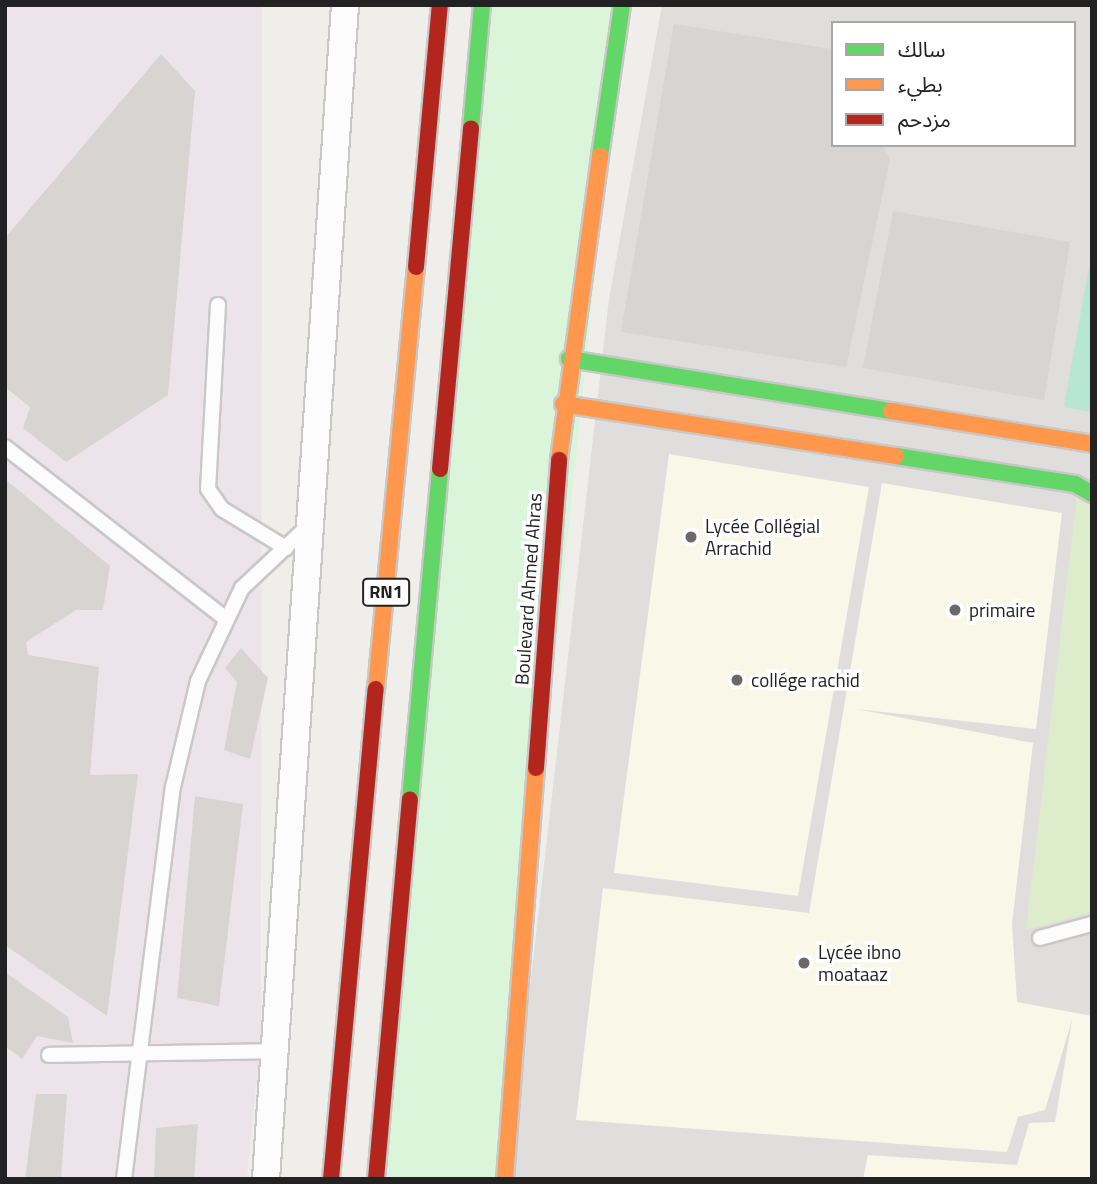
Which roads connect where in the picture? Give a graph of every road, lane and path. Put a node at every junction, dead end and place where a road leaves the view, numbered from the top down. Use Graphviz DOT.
graph roads {
  1 [pos="345,5"];
  2 [pos="426,5"];
  3 [pos="440,5"];
  4 [pos="482,5"];
  5 [pos="488,5"];
  6 [pos="622,5"];
  7 [pos="477,77"];
  8 [pos="435,78"];
  9 [pos="218,305"];
  10 [pos="569,359"];
  11 [pos="563,404"];
  12 [pos="1090,445"];
  13 [pos="5,447"];
  14 [pos="1092,494"];
  15 [pos="313,522"];
  16 [pos="286,548"];
  17 [pos="227,620"];
  18 [pos="1092,924"];
  19 [pos="1040,938"];
  20 [pos="276,1051"];
  21 [pos="139,1054"];
  22 [pos="49,1055"];
  23 [pos="124,1179"];
  24 [pos="266,1179"];
  25 [pos="331,1179"];
  26 [pos="376,1179"];
  27 [pos="505,1179"];
  1 -- 15 [label="street"];
  2 -- 8 [label="main road"];
  3 -- 8 [label="main road, RN1"];
  4 -- 7 [label="main road, RN1"];
  5 -- 7 [label="main road"];
  6 -- 10 [label="main road, Boulevard Ahmed Ahras"];
  7 -- 26 [label="main road, RN1"];
  8 -- 25 [label="main road, RN1"];
  9 -- 16 [label="lane"];
  10 -- 11 [label="main road, Boulevard Ahmed Ahras"];
  10 -- 12 [label="main road"];
  11 -- 14 [label="main road"];
  11 -- 27 [label="main road, Boulevard Ahmed Ahras"];
  13 -- 17 [label="lane"];
  15 -- 16 [label="lane"];
  15 -- 20 [label="street"];
  16 -- 17 [label="lane"];
  17 -- 21 [label="lane"];
  18 -- 19 [label="lane"];
  20 -- 21 [label="lane"];
  20 -- 24 [label="street"];
  21 -- 22 [label="lane"];
  21 -- 23 [label="lane"];
}
